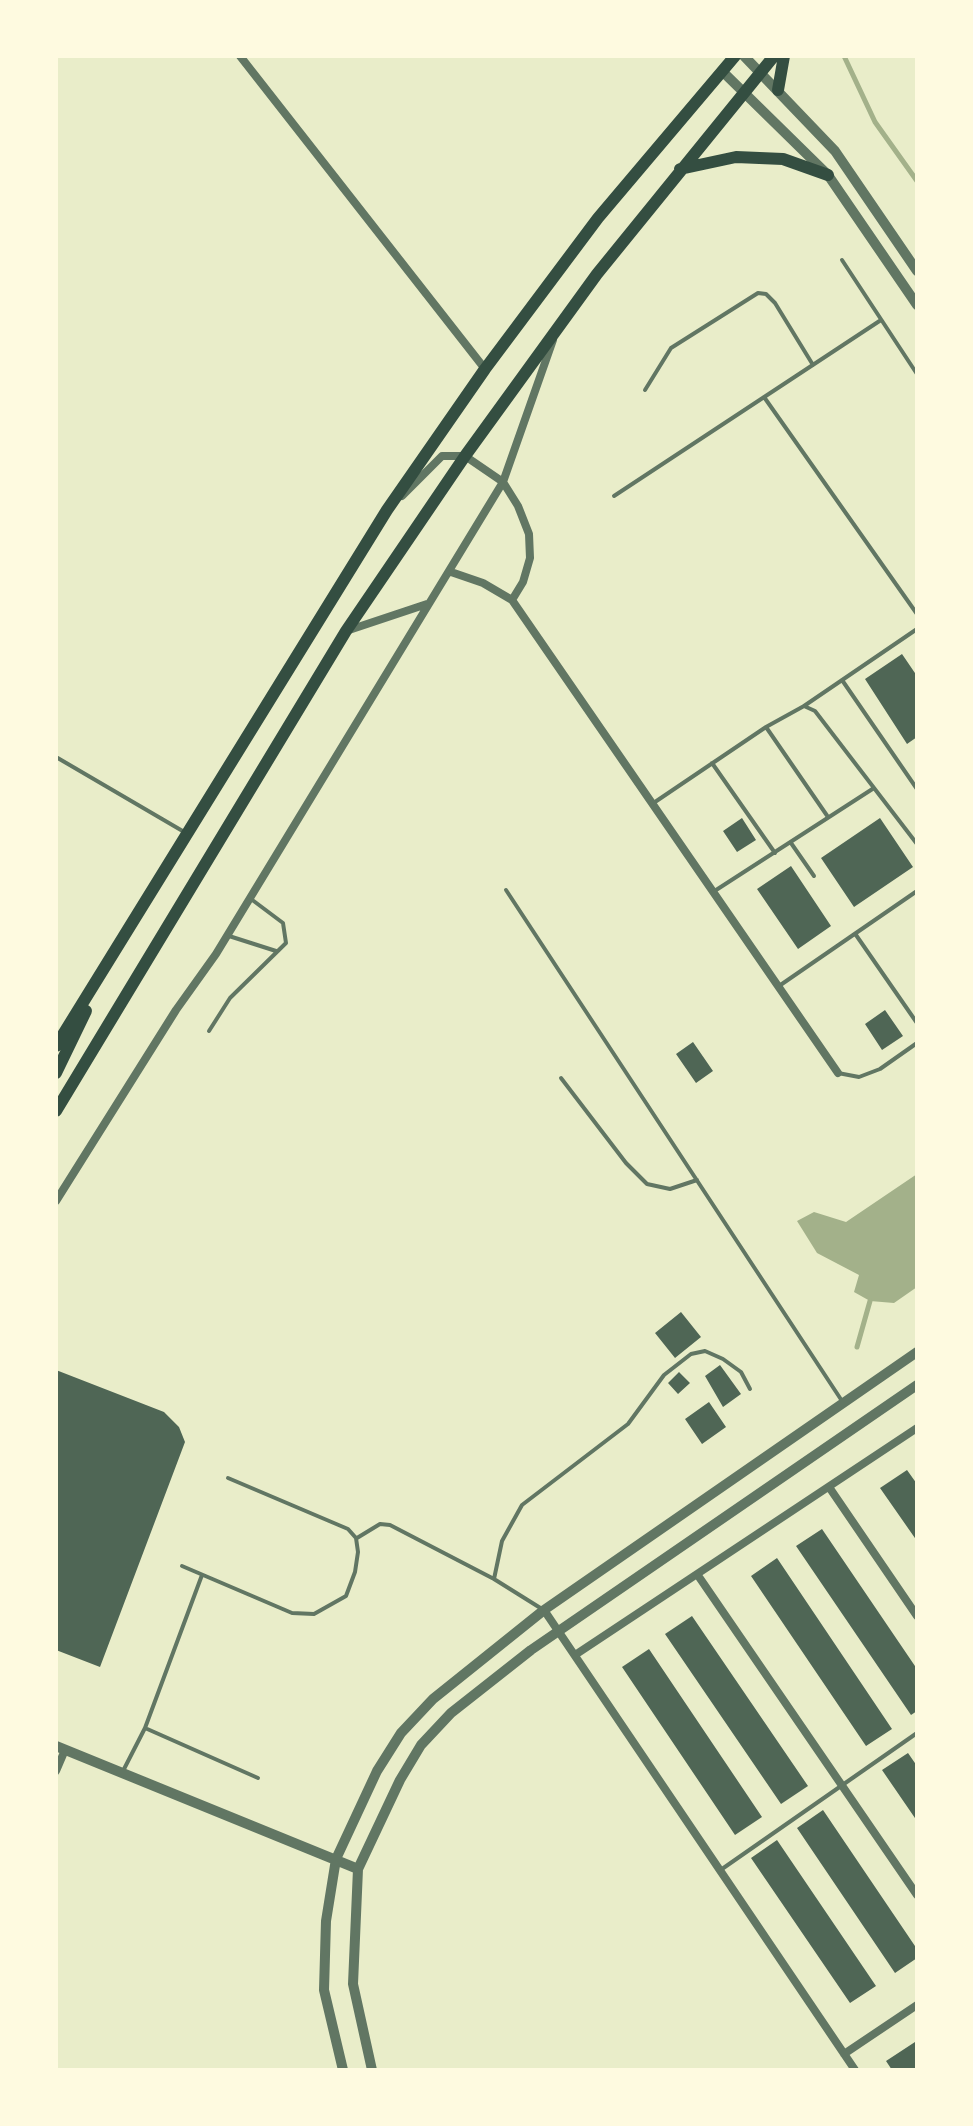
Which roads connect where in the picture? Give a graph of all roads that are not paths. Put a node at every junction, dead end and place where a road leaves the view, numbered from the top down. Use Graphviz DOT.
graph roads {
  1 [pos="240,56"];
  2 [pos="735,56"];
  3 [pos="744,56"];
  4 [pos="774,56"];
  5 [pos="784,56"];
  6 [pos="722,71"];
  7 [pos="760,72"];
  8 [pos="778,90"];
  9 [pos="743,91"];
  10 [pos="680,169"];
  11 [pos="828,175"];
  12 [pos="842,260"];
  13 [pos="917,271"];
  14 [pos="917,305"];
  15 [pos="881,320"];
  16 [pos="557,328"];
  17 [pos="813,365"];
  18 [pos="485,369"];
  19 [pos="917,374"];
  20 [pos="645,390"];
  21 [pos="764,397"];
  22 [pos="465,456"];
  23 [pos="503,482"];
  24 [pos="614,496"];
  25 [pos="387,510"];
  26 [pos="451,572"];
  27 [pos="512,600"];
  28 [pos="428,603"];
  29 [pos="917,614"];
  30 [pos="917,629"];
  31 [pos="346,631"];
  32 [pos="842,680"];
  33 [pos="804,706"];
  34 [pos="766,727"];
  35 [pos="56,757"];
  36 [pos="712,763"];
  37 [pos="875,788"];
  38 [pos="917,789"];
  39 [pos="651,805"];
  40 [pos="828,818"];
  41 [pos="188,835"];
  42 [pos="791,843"];
  43 [pos="917,844"];
  44 [pos="775,853"];
  45 [pos="814,876"];
  46 [pos="506,890"];
  47 [pos="917,891"];
  48 [pos="711,893"];
  49 [pos="251,899"];
  50 [pos="856,935"];
  51 [pos="228,936"];
  52 [pos="276,951"];
  53 [pos="114,952"];
  54 [pos="777,987"];
  55 [pos="917,1023"];
  56 [pos="209,1031"];
  57 [pos="917,1043"];
  58 [pos="56,1046"];
  59 [pos="56,1073"];
  60 [pos="838,1073"];
  61 [pos="561,1078"];
  62 [pos="56,1111"];
  63 [pos="697,1180"];
  64 [pos="56,1201"];
  65 [pos="917,1352"];
  66 [pos="917,1385"];
  67 [pos="750,1389"];
  68 [pos="843,1403"];
  69 [pos="917,1428"];
  70 [pos="228,1478"];
  71 [pos="829,1487"];
  72 [pos="356,1538"];
  73 [pos="182,1566"];
  74 [pos="697,1574"];
  75 [pos="202,1575"];
  76 [pos="494,1579"];
  77 [pos="544,1610"];
  78 [pos="917,1616"];
  79 [pos="558,1631"];
  80 [pos="575,1655"];
  81 [pos="145,1728"];
  82 [pos="917,1733"];
  83 [pos="60,1748"];
  84 [pos="56,1771"];
  85 [pos="123,1771"];
  86 [pos="258,1778"];
  87 [pos="842,1785"];
  88 [pos="336,1859"];
  89 [pos="358,1869"];
  90 [pos="720,1870"];
  91 [pos="917,1895"];
  92 [pos="917,2005"];
  93 [pos="844,2054"];
  94 [pos="343,2070"];
  95 [pos="372,2070"];
  96 [pos="855,2070"];
  1 -- 18 [label="street"];
  2 -- 6 [label="highway"];
  3 -- 7 [label="street"];
  4 -- 7 [label="highway"];
  5 -- 8 [label="highway"];
  6 -- 9 [label="street"];
  6 -- 18 [label="highway"];
  7 -- 8 [label="street"];
  7 -- 9 [label="highway"];
  8 -- 13 [label="street"];
  9 -- 10 [label="highway"];
  9 -- 11 [label="street"];
  10 -- 11 [label="highway"];
  10 -- 16 [label="highway"];
  11 -- 14 [label="street"];
  12 -- 15 [label="lane"];
  15 -- 17 [label="lane"];
  15 -- 19 [label="lane"];
  16 -- 22 [label="highway"];
  16 -- 23 [label="street"];
  17 -- 20 [label="lane"];
  17 -- 21 [label="lane"];
  18 -- 25 [label="highway"];
  21 -- 24 [label="lane"];
  21 -- 29 [label="lane"];
  22 -- 23 [label="street"];
  22 -- 25 [label="street"];
  22 -- 31 [label="highway"];
  23 -- 26 [label="street"];
  23 -- 27 [label="street"];
  25 -- 41 [label="highway"];
  26 -- 27 [label="street"];
  26 -- 28 [label="street"];
  27 -- 39 [label="street"];
  28 -- 31 [label="street"];
  28 -- 49 [label="street"];
  30 -- 32 [label="lane"];
  31 -- 62 [label="highway"];
  32 -- 33 [label="lane"];
  32 -- 38 [label="lane"];
  33 -- 34 [label="lane"];
  33 -- 37 [label="lane"];
  34 -- 36 [label="lane"];
  34 -- 40 [label="lane"];
  35 -- 41 [label="lane"];
  36 -- 39 [label="lane"];
  36 -- 44 [label="lane"];
  37 -- 40 [label="lane"];
  37 -- 43 [label="lane"];
  39 -- 48 [label="street"];
  40 -- 42 [label="lane"];
  41 -- 53 [label="highway"];
  42 -- 44 [label="lane"];
  42 -- 45 [label="lane"];
  44 -- 48 [label="lane"];
  46 -- 63 [label="lane"];
  47 -- 50 [label="lane"];
  48 -- 54 [label="street"];
  49 -- 51 [label="street"];
  49 -- 52 [label="lane"];
  50 -- 54 [label="lane"];
  50 -- 55 [label="lane"];
  51 -- 52 [label="lane"];
  51 -- 64 [label="street"];
  52 -- 56 [label="lane"];
  53 -- 58 [label="highway"];
  53 -- 59 [label="highway"];
  54 -- 60 [label="street"];
  57 -- 60 [label="lane"];
  61 -- 63 [label="lane"];
  63 -- 68 [label="lane"];
  65 -- 68 [label="street"];
  66 -- 79 [label="street"];
  67 -- 76 [label="lane"];
  68 -- 77 [label="street"];
  69 -- 71 [label="street"];
  70 -- 72 [label="lane"];
  71 -- 74 [label="street"];
  71 -- 78 [label="street"];
  72 -- 75 [label="lane"];
  72 -- 76 [label="lane"];
  73 -- 75 [label="lane"];
  74 -- 80 [label="street"];
  74 -- 87 [label="street"];
  75 -- 81 [label="lane"];
  76 -- 77 [label="lane"];
  77 -- 79 [label="street"];
  77 -- 88 [label="street"];
  79 -- 80 [label="street"];
  79 -- 89 [label="street"];
  80 -- 90 [label="street"];
  81 -- 85 [label="lane"];
  81 -- 86 [label="lane"];
  82 -- 87 [label="lane"];
  83 -- 84 [label="street"];
  83 -- 85 [label="street"];
  85 -- 88 [label="street"];
  87 -- 90 [label="lane"];
  87 -- 91 [label="street"];
  88 -- 89 [label="street"];
  88 -- 94 [label="street"];
  89 -- 95 [label="street"];
  90 -- 93 [label="street"];
  92 -- 93 [label="street"];
  93 -- 96 [label="street"];
}
